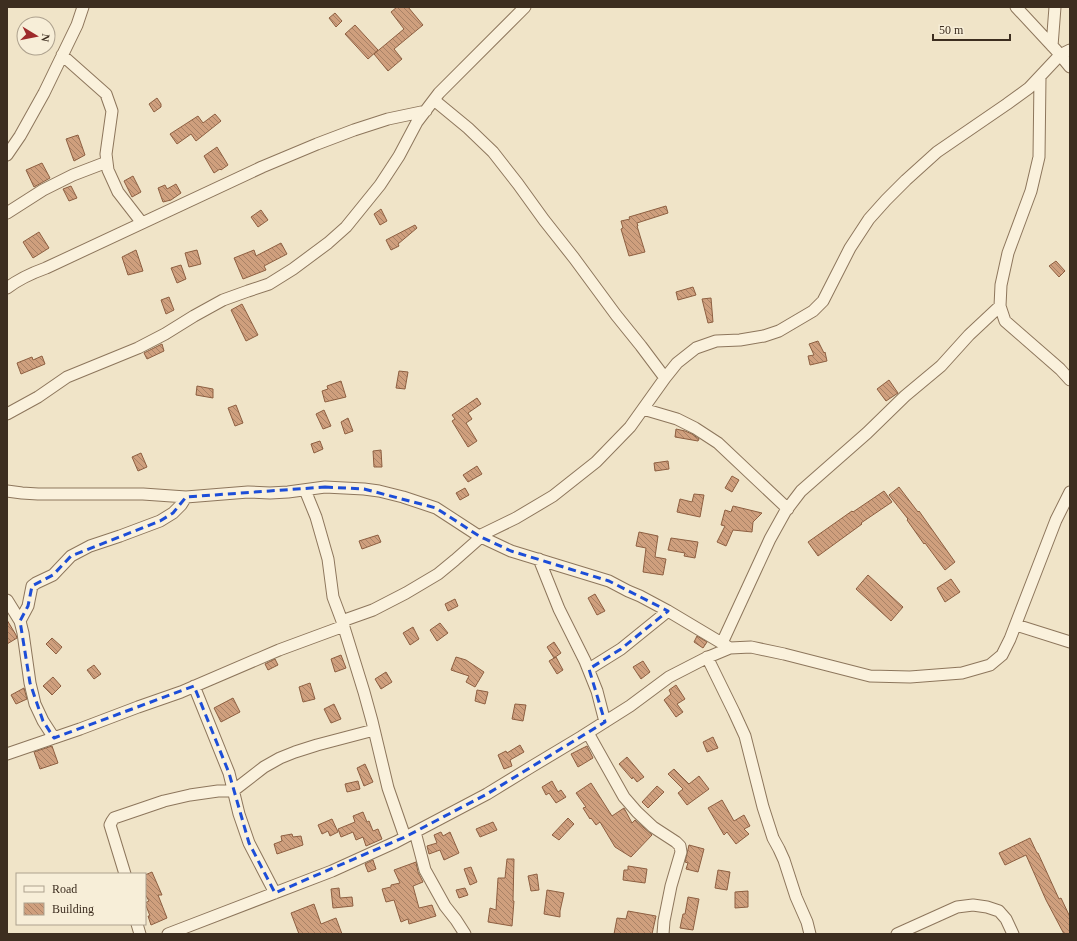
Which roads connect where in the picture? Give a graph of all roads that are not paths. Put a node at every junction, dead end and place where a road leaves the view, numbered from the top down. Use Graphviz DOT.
graph roads {
  1 [pos="84,7"];
  2 [pos="525,7"];
  3 [pos="1016,7"];
  4 [pos="1055,7"];
  5 [pos="1052,46"];
  6 [pos="1065,53"];
  7 [pos="62,55"];
  8 [pos="1070,68"];
  9 [pos="1040,77"];
  10 [pos="434,100"];
  11 [pos="426,111"];
  12 [pos="7,155"];
  13 [pos="107,162"];
  14 [pos="7,213"];
  15 [pos="142,223"];
  16 [pos="7,288"];
  17 [pos="1000,306"];
  18 [pos="665,378"];
  19 [pos="1070,380"];
  20 [pos="643,409"];
  21 [pos="7,414"];
  22 [pos="305,490"];
  23 [pos="7,491"];
  24 [pos="1070,492"];
  25 [pos="186,497"];
  26 [pos="788,508"];
  27 [pos="480,536"];
  28 [pos="539,560"];
  29 [pos="7,600"];
  30 [pos="668,611"];
  31 [pos="20,621"];
  32 [pos="343,624"];
  33 [pos="1016,625"];
  34 [pos="1070,642"];
  35 [pos="726,645"];
  36 [pos="707,657"];
  37 [pos="589,669"];
  38 [pos="194,686"];
  39 [pos="605,722"];
  40 [pos="374,730"];
  41 [pos="588,733"];
  42 [pos="54,738"];
  43 [pos="7,754"];
  44 [pos="233,791"];
  45 [pos="415,832"];
  46 [pos="405,837"];
  47 [pos="125,873"];
  48 [pos="275,893"];
  49 [pos="168,934"];
  50 [pos="464,934"];
  51 [pos="664,934"];
  52 [pos="810,934"];
  53 [pos="896,934"];
  54 [pos="1013,934"];
  1 -- 7 [label="street"];
  2 -- 10 [label="street"];
  3 -- 5 [label="street"];
  4 -- 5 [label="street"];
  5 -- 6 [label="street"];
  6 -- 8 [label="street"];
  6 -- 9 [label="street"];
  7 -- 12 [label="street"];
  7 -- 13 [label="street"];
  9 -- 17 [label="street"];
  9 -- 18 [label="street"];
  10 -- 11 [label="street"];
  10 -- 18 [label="street"];
  11 -- 15 [label="street"];
  11 -- 21 [label="street"];
  13 -- 14 [label="street"];
  13 -- 15 [label="street"];
  15 -- 16 [label="street"];
  17 -- 19 [label="street"];
  17 -- 26 [label="street"];
  18 -- 20 [label="street"];
  20 -- 26 [label="street"];
  20 -- 27 [label="street"];
  22 -- 25 [label="street"];
  22 -- 27 [label="street"];
  22 -- 32 [label="street"];
  23 -- 25 [label="street"];
  24 -- 33 [label="street"];
  25 -- 31 [label="street"];
  26 -- 35 [label="street"];
  27 -- 28 [label="street"];
  27 -- 32 [label="street"];
  28 -- 30 [label="street"];
  28 -- 37 [label="street"];
  29 -- 31 [label="street"];
  30 -- 35 [label="street"];
  30 -- 37 [label="street"];
  31 -- 42 [label="street"];
  32 -- 38 [label="street"];
  32 -- 40 [label="street"];
  33 -- 34 [label="street"];
  33 -- 35 [label="street"];
  35 -- 36 [label="street"];
  36 -- 39 [label="street"];
  36 -- 52 [label="street"];
  37 -- 39 [label="street"];
  38 -- 42 [label="street"];
  38 -- 44 [label="street"];
  39 -- 41 [label="street"];
  40 -- 44 [label="street"];
  40 -- 46 [label="street"];
  41 -- 45 [label="street"];
  41 -- 51 [label="street"];
  42 -- 43 [label="street"];
  44 -- 47 [label="street"];
  44 -- 48 [label="street"];
  45 -- 46 [label="street"];
  45 -- 50 [label="street"];
  46 -- 48 [label="street"];
  48 -- 49 [label="street"];
  53 -- 54 [label="street"];
}
